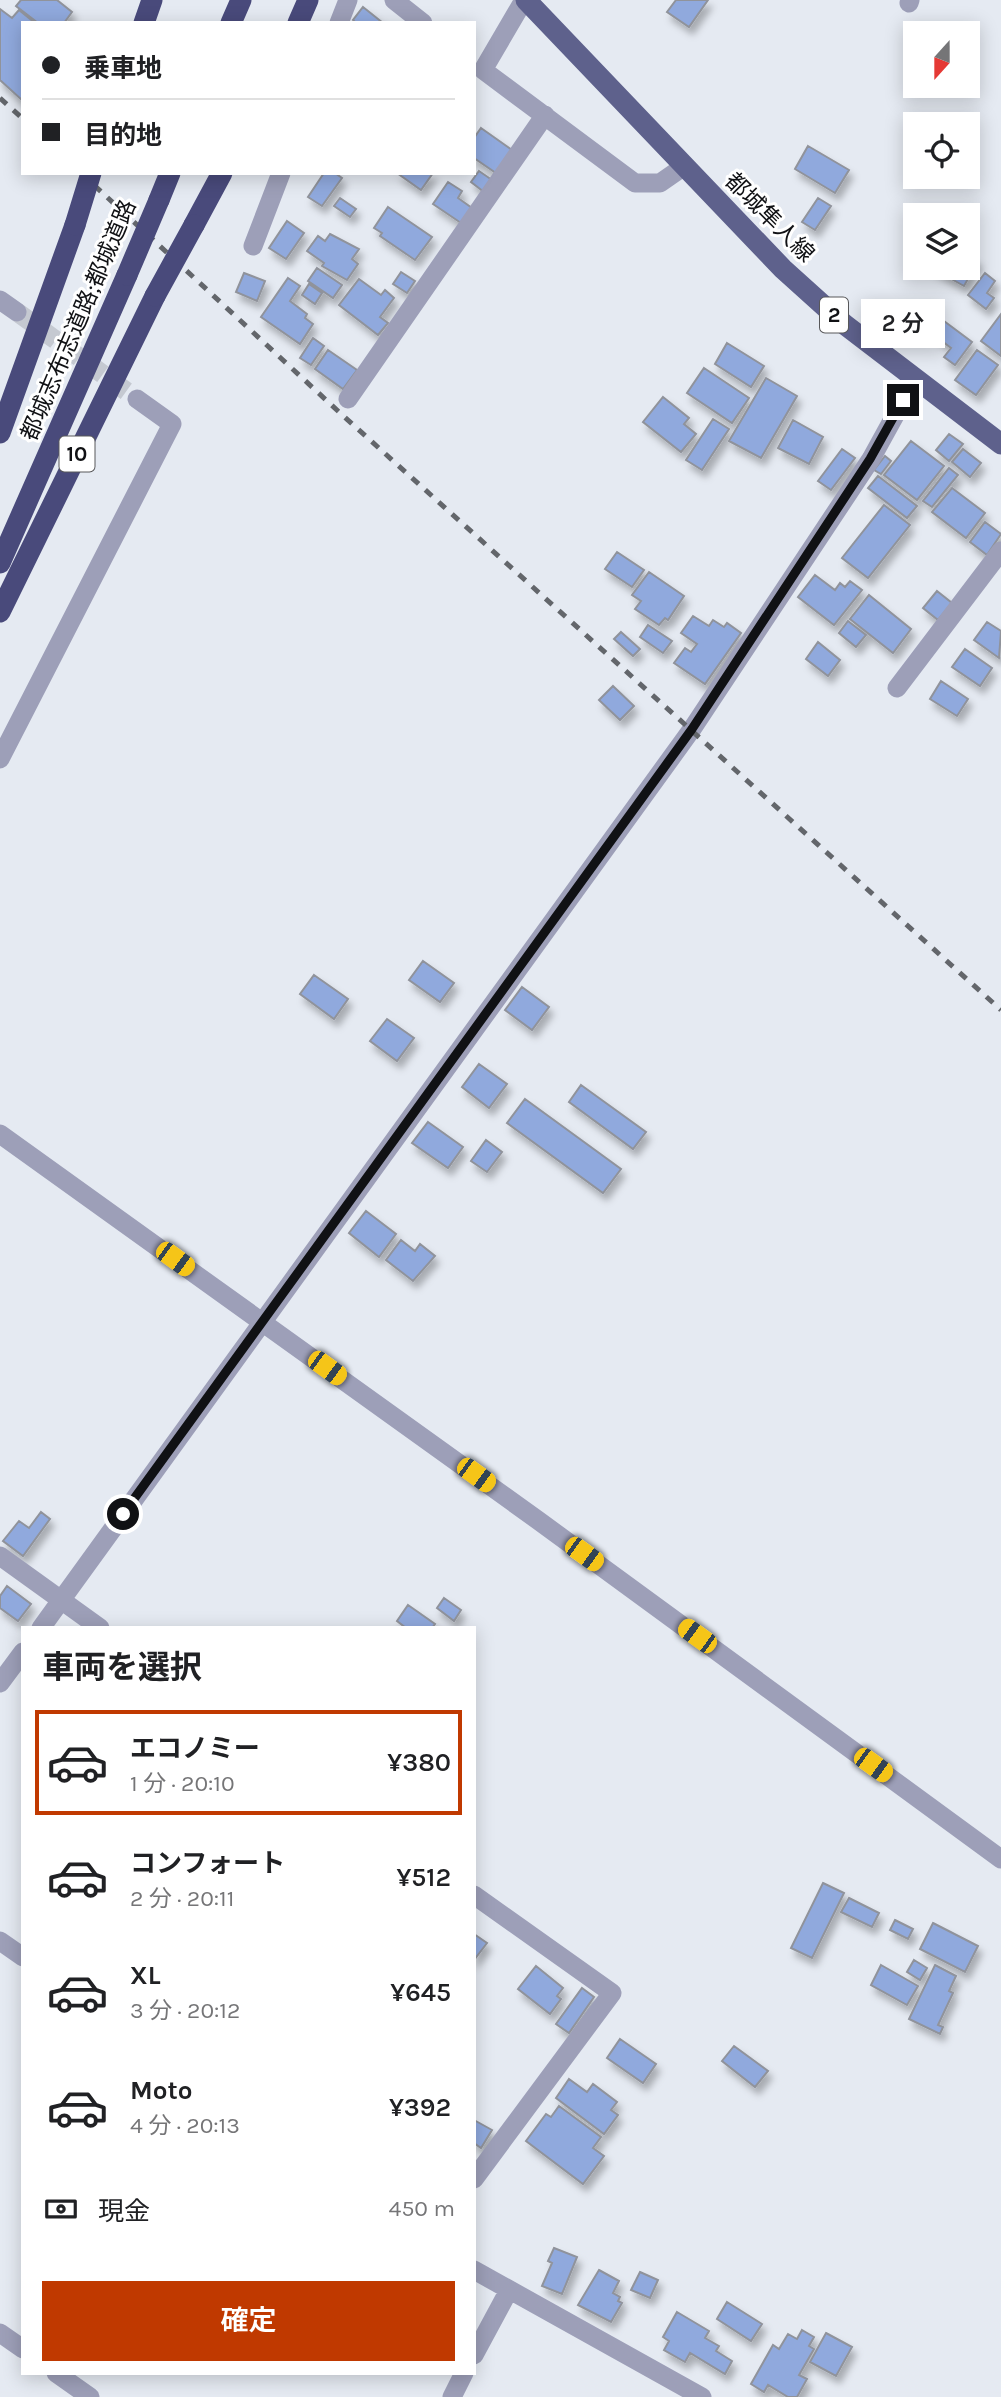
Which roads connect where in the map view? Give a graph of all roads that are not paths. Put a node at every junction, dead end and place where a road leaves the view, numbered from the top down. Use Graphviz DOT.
graph roads {
  1 [pos="152,0"];
  2 [pos="241,0"];
  3 [pos="308,0"];
  4 [pos="348,0"];
  5 [pos="394,0"];
  6 [pos="525,0"];
  7 [pos="145,21"];
  8 [pos="232,21"];
  9 [pos="299,21"];
  10 [pos="340,21"];
  11 [pos="420,21"];
  12 [pos="478,66"];
  13 [pos="544,115"];
  14 [pos="683,167"];
  15 [pos="90,175"];
  16 [pos="169,175"];
  17 [pos="221,175"];
  18 [pos="280,175"];
  19 [pos="253,246"];
  20 [pos="0,299"];
  21 [pos="17,312"];
  22 [pos="915,379"];
  23 [pos="137,398"];
  24 [pos="348,399"];
  25 [pos="0,433"];
  26 [pos="1001,444"];
  27 [pos="1001,551"];
  28 [pos="0,563"];
  29 [pos="0,612"];
  30 [pos="897,688"];
  31 [pos="0,760"];
  32 [pos="0,1134"];
  33 [pos="263,1322"];
  34 [pos="0,1556"];
  35 [pos="61,1600"];
  36 [pos="42,1626"];
  37 [pos="97,1626"];
  38 [pos="21,1655"];
  39 [pos="0,1683"];
  40 [pos="1001,1859"];
  41 [pos="476,1896"];
  42 [pos="0,1941"];
  43 [pos="21,1956"];
  44 [pos="476,2176"];
  45 [pos="476,2271"];
  46 [pos="509,2290"];
  47 [pos="0,2333"];
  48 [pos="21,2349"];
  49 [pos="476,2351"];
  50 [pos="59,2375"];
  51 [pos="463,2375"];
  52 [pos="90,2397"];
  53 [pos="452,2397"];
  54 [pos="702,2397"];
  1 -- 7 [label="highway"];
  2 -- 8 [label="highway"];
  3 -- 9 [label="highway"];
  4 -- 10 [label="street"];
  5 -- 11 [label="street"];
  6 -- 12 [label="street"];
  6 -- 14 [label="main road, 都城隼人線 / 2"];
  12 -- 13 [label="street"];
  13 -- 14 [label="street"];
  13 -- 24 [label="street"];
  14 -- 22 [label="main road, 都城隼人線 / 2"];
  15 -- 25 [label="highway, bridge"];
  16 -- 28 [label="highway, 都城志布志道路;都城道路 / 10, bridge"];
  17 -- 29 [label="highway, 10, bridge"];
  18 -- 19 [label="street"];
  20 -- 21 [label="street"];
  22 -- 26 [label="main road, 都城隼人線 / 2"];
  22 -- 33 [label="street"];
  23 -- 31 [label="street"];
  27 -- 30 [label="street"];
  32 -- 33 [label="street"];
  33 -- 35 [label="street"];
  33 -- 40 [label="street"];
  34 -- 35 [label="street"];
  35 -- 36 [label="street"];
  35 -- 37 [label="street"];
  38 -- 39 [label="street"];
  41 -- 44 [label="street"];
  42 -- 43 [label="street"];
  45 -- 46 [label="street"];
  46 -- 49 [label="street"];
  46 -- 54 [label="street"];
  47 -- 48 [label="street"];
  50 -- 52 [label="street"];
  51 -- 53 [label="street"];
}
